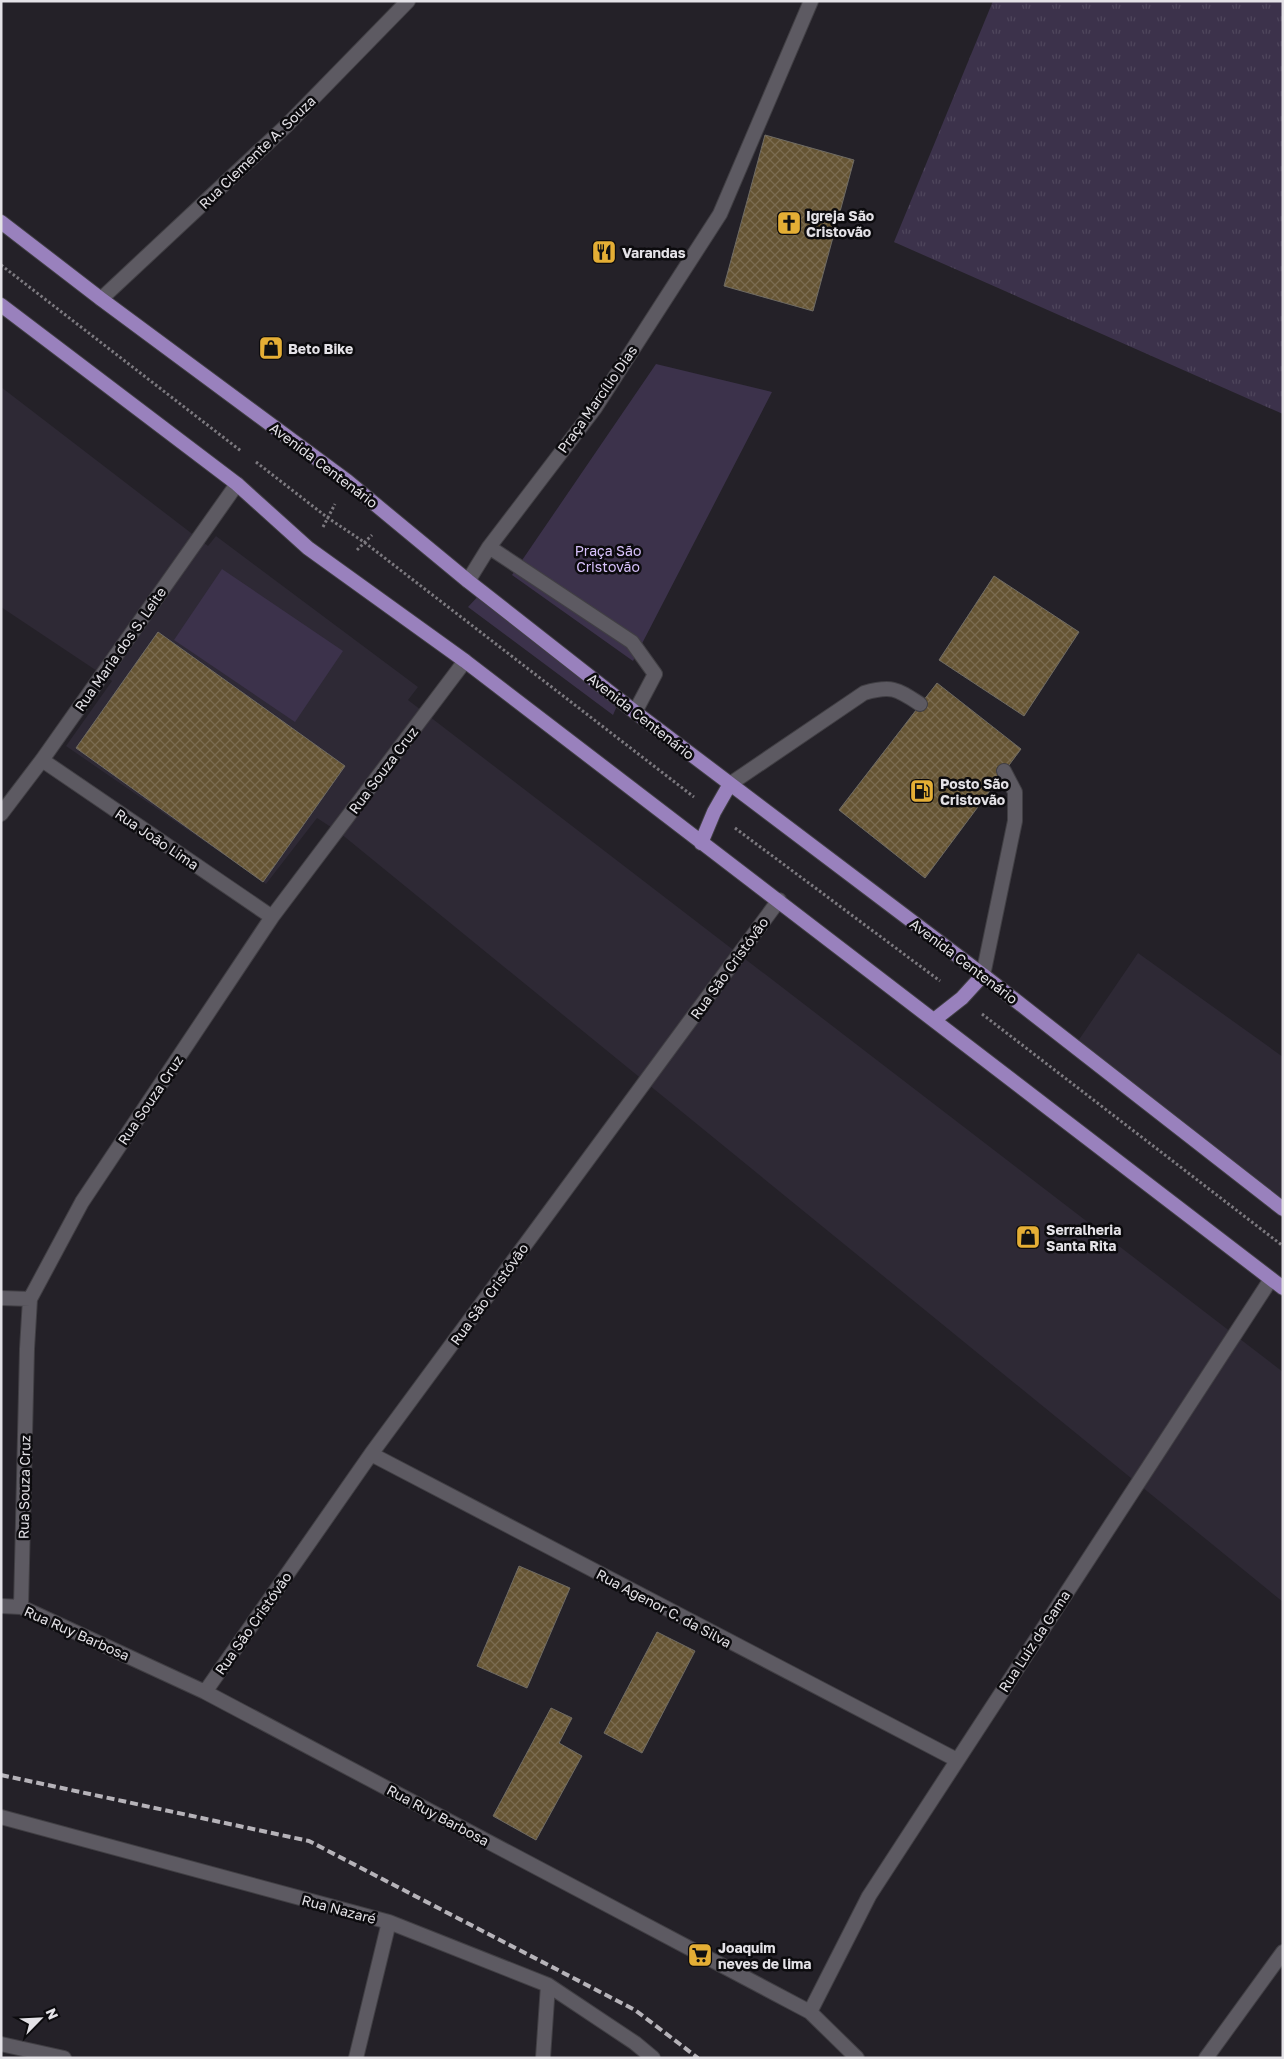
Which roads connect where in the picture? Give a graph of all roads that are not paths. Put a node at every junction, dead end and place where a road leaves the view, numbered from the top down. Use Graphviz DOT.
graph roads {
  1 [pos="408,1"];
  2 [pos="811,1"];
  3 [pos="1,222"];
  4 [pos="101,299"];
  5 [pos="1,305"];
  6 [pos="237,484"];
  7 [pos="489,547"];
  8 [pos="468,581"];
  9 [pos="465,661"];
  10 [pos="920,704"];
  11 [pos="635,712"];
  12 [pos="42,760"];
  13 [pos="1004,771"];
  14 [pos="730,784"];
  15 [pos="1,814"];
  16 [pos="701,843"];
  17 [pos="779,900"];
  18 [pos="272,917"];
  19 [pos="983,975"];
  20 [pos="934,1020"];
  21 [pos="1283,1209"];
  22 [pos="1271,1279"];
  23 [pos="1283,1288"];
  24 [pos="1,1298"];
  25 [pos="30,1299"];
  26 [pos="371,1454"];
  27 [pos="1,1606"];
  28 [pos="21,1608"];
  29 [pos="205,1692"];
  30 [pos="956,1760"];
  31 [pos="1,1817"];
  32 [pos="389,1922"];
  33 [pos="1283,1952"];
  34 [pos="548,1985"];
  35 [pos="810,2012"];
  36 [pos="1,2044"];
  37 [pos="64,2058"];
  38 [pos="356,2058"];
  39 [pos="543,2058"];
  40 [pos="653,2058"];
  41 [pos="857,2058"];
  42 [pos="1206,2058"];
  1 -- 4 [label="street, Rua Clemente A. Souza"];
  2 -- 7 [label="street, Praça Marcílio Dias"];
  3 -- 4 [label="main road, Avenida Centenário"];
  4 -- 8 [label="main road, Avenida Centenário"];
  5 -- 6 [label="main road"];
  6 -- 9 [label="main road"];
  6 -- 12 [label="street, Rua Maria dos S. Leite"];
  7 -- 8 [label="street, Praça Marcílio Dias"];
  7 -- 11 [label="street"];
  8 -- 11 [label="main road, Avenida Centenário"];
  9 -- 16 [label="main road"];
  9 -- 18 [label="street, Rua Souza Cruz"];
  10 -- 14 [label="street"];
  11 -- 14 [label="main road, Avenida Centenário"];
  12 -- 15 [label="street, Rua Maria dos S. Leite"];
  12 -- 18 [label="street, Rua João Lima"];
  13 -- 19 [label="street"];
  14 -- 16 [label="main road"];
  14 -- 19 [label="main road, Avenida Centenário"];
  16 -- 17 [label="main road"];
  17 -- 20 [label="main road"];
  17 -- 26 [label="street, Rua São Cristóvão"];
  18 -- 25 [label="street, Rua Souza Cruz"];
  19 -- 20 [label="main road"];
  19 -- 21 [label="main road, Avenida Centenário"];
  20 -- 22 [label="main road"];
  22 -- 23 [label="main road"];
  22 -- 30 [label="street, Rua Luiz da Gama"];
  24 -- 25 [label="street"];
  25 -- 28 [label="street, Rua Souza Cruz"];
  26 -- 29 [label="street, Rua São Cristóvão"];
  26 -- 30 [label="street, Rua Agenor C. da Silva"];
  27 -- 28 [label="street, Rua Ruy Barbosa"];
  28 -- 29 [label="street, Rua Ruy Barbosa"];
  29 -- 35 [label="street, Rua Ruy Barbosa"];
  30 -- 35 [label="street, Rua Luiz da Gama"];
  31 -- 32 [label="street, Rua Nazaré"];
  32 -- 34 [label="street, Rua Nazaré"];
  32 -- 38 [label="street"];
  33 -- 42 [label="street"];
  34 -- 39 [label="street"];
  34 -- 40 [label="street, Rua Nazaré"];
  35 -- 41 [label="street, Rua Ruy Barbosa"];
  36 -- 37 [label="street"];
}
